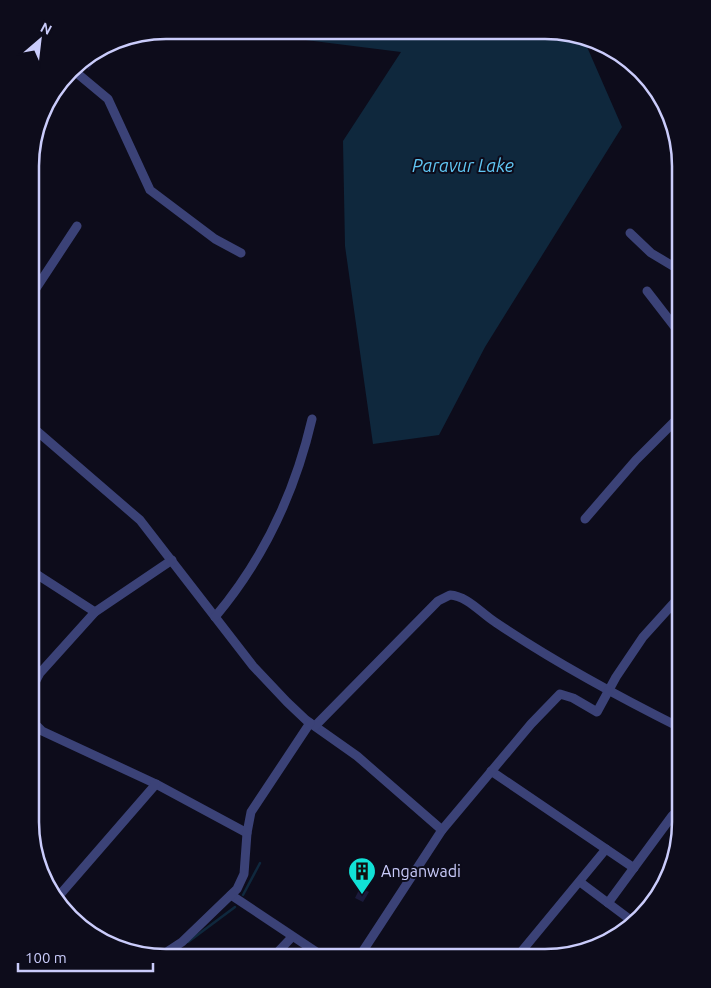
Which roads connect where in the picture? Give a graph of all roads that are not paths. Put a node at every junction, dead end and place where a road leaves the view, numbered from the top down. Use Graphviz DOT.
graph roads {
  1 [pos="78,74"];
  2 [pos="77,226"];
  3 [pos="630,233"];
  4 [pos="240,253"];
  5 [pos="672,266"];
  6 [pos="39,284"];
  7 [pos="648,291"];
  8 [pos="672,323"];
  9 [pos="312,419"];
  10 [pos="672,424"];
  11 [pos="39,433"];
  12 [pos="585,520"];
  13 [pos="172,560"];
  14 [pos="39,576"];
  15 [pos="672,605"];
  16 [pos="95,612"];
  17 [pos="215,617"];
  18 [pos="39,675"];
  19 [pos="609,691"];
  20 [pos="672,723"];
  21 [pos="312,724"];
  22 [pos="39,727"];
  23 [pos="491,771"];
  24 [pos="156,784"];
  25 [pos="672,816"];
  26 [pos="442,830"];
  27 [pos="247,833"];
  28 [pos="606,850"];
  29 [pos="634,868"];
  30 [pos="580,882"];
  31 [pos="61,894"];
  32 [pos="231,895"];
  33 [pos="608,903"];
  34 [pos="629,918"];
  35 [pos="292,936"];
  36 [pos="171,949"];
  37 [pos="280,949"];
  38 [pos="312,949"];
  39 [pos="365,949"];
  40 [pos="524,949"];
  1 -- 4 [label="street"];
  2 -- 6 [label="street"];
  3 -- 5 [label="street"];
  7 -- 8 [label="street"];
  9 -- 17 [label="street"];
  10 -- 12 [label="street"];
  11 -- 13 [label="street"];
  13 -- 16 [label="street"];
  13 -- 17 [label="street"];
  14 -- 16 [label="street"];
  15 -- 19 [label="street"];
  16 -- 18 [label="street"];
  17 -- 21 [label="street"];
  19 -- 20 [label="street"];
  19 -- 21 [label="street"];
  19 -- 23 [label="street"];
  21 -- 26 [label="street"];
  21 -- 27 [label="street"];
  22 -- 24 [label="street"];
  23 -- 26 [label="street"];
  23 -- 28 [label="street"];
  24 -- 27 [label="street"];
  24 -- 31 [label="street"];
  25 -- 29 [label="street"];
  26 -- 39 [label="street"];
  27 -- 32 [label="street"];
  28 -- 29 [label="street"];
  28 -- 30 [label="street"];
  29 -- 33 [label="street"];
  30 -- 33 [label="street"];
  30 -- 40 [label="street"];
  32 -- 35 [label="street"];
  32 -- 36 [label="street"];
  33 -- 34 [label="street"];
  35 -- 37 [label="street"];
  35 -- 38 [label="street"];
}
